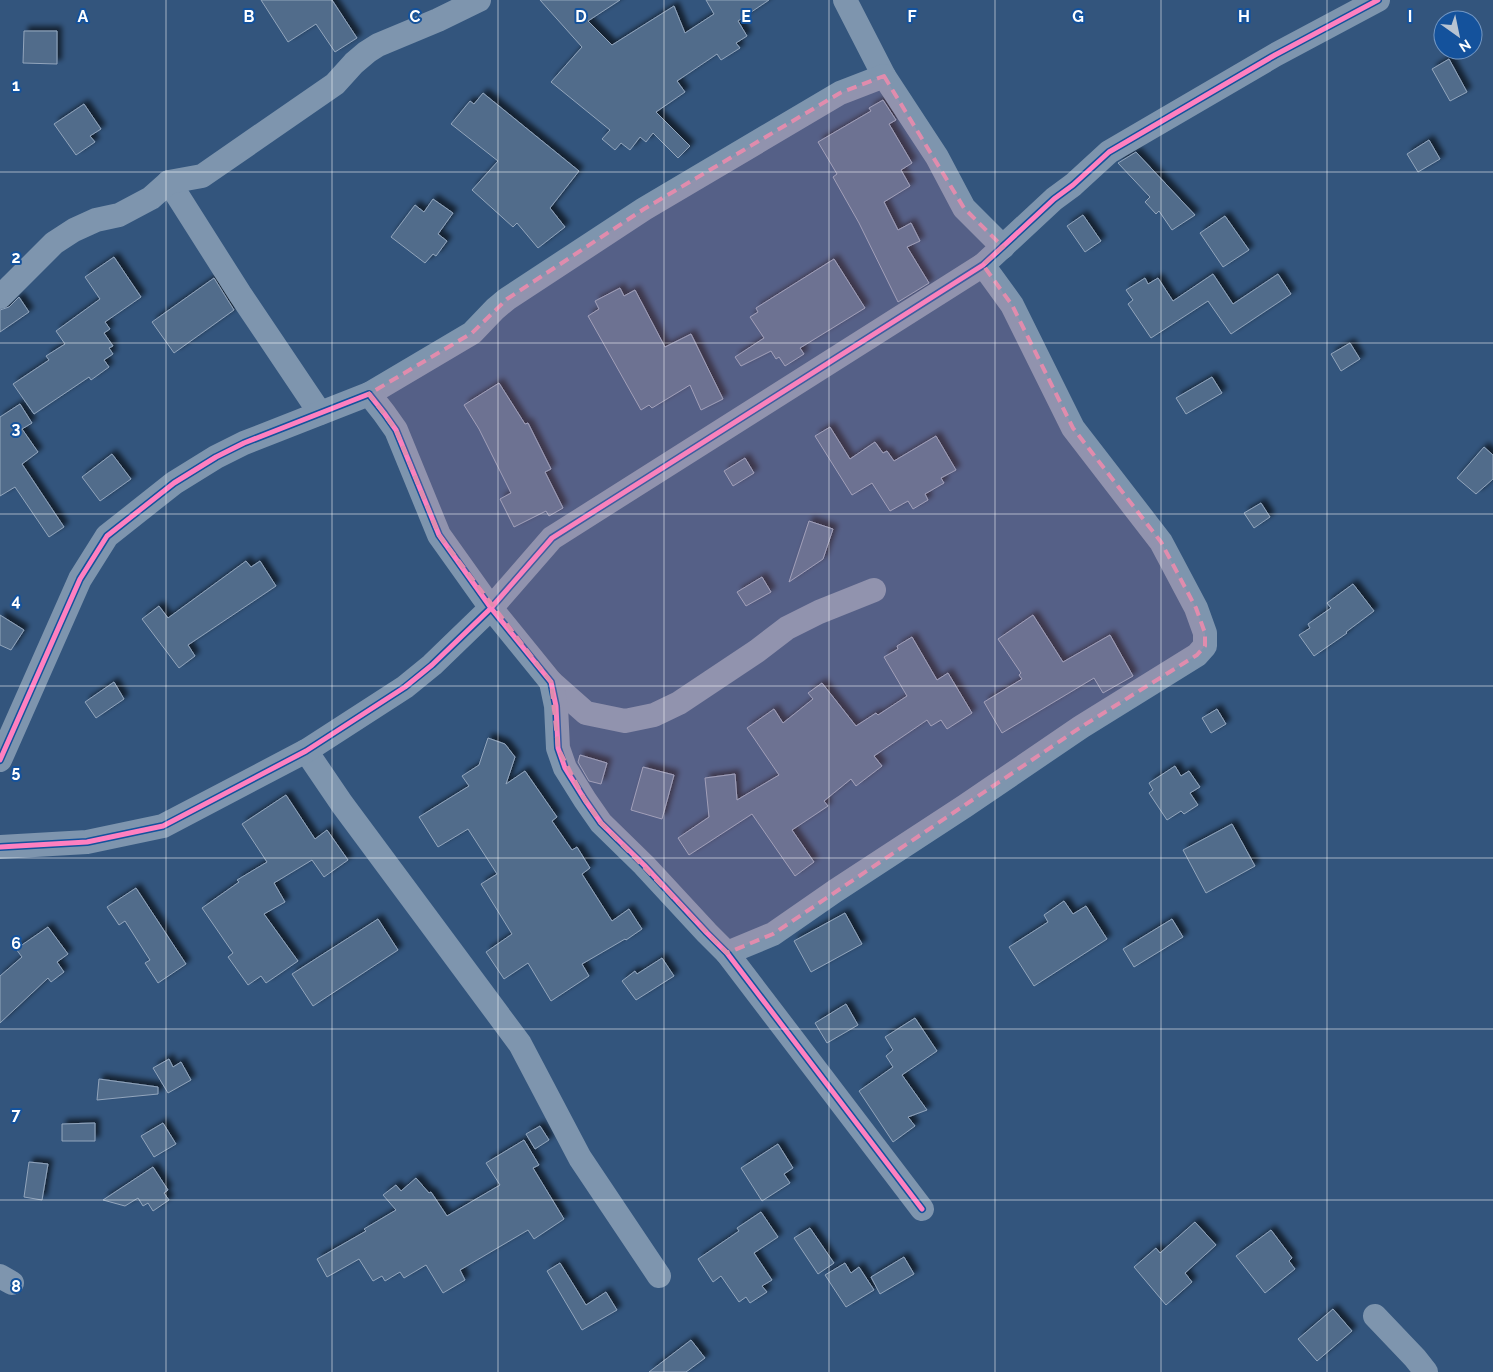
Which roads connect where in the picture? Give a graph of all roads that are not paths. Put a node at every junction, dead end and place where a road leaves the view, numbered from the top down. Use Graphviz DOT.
graph roads {
  1 [pos="479,0"];
  2 [pos="845,0"];
  3 [pos="1378,0"];
  4 [pos="884,76"];
  5 [pos="169,182"];
  6 [pos="1003,247"];
  7 [pos="983,266"];
  8 [pos="0,297"];
  9 [pos="368,394"];
  10 [pos="320,413"];
  11 [pos="874,590"];
  12 [pos="491,608"];
  13 [pos="551,682"];
  14 [pos="306,751"];
  15 [pos="0,760"];
  16 [pos="0,847"];
  17 [pos="727,953"];
  18 [pos="922,1209"];
  19 [pos="659,1276"];
  20 [pos="1375,1316"];
  21 [pos="1426,1372"];
  1 -- 5 [label="street"];
  2 -- 4 [label="street"];
  3 -- 6 [label="street"];
  4 -- 6 [label="street"];
  4 -- 9 [label="street"];
  5 -- 8 [label="street"];
  5 -- 10 [label="street"];
  6 -- 7 [label="street"];
  7 -- 12 [label="street"];
  7 -- 17 [label="street"];
  9 -- 10 [label="street"];
  9 -- 12 [label="street"];
  10 -- 15 [label="street"];
  11 -- 13 [label="street"];
  12 -- 13 [label="street"];
  12 -- 14 [label="street"];
  13 -- 17 [label="street"];
  14 -- 16 [label="street"];
  14 -- 19 [label="street"];
  17 -- 18 [label="street"];
  20 -- 21 [label="street"];
}
